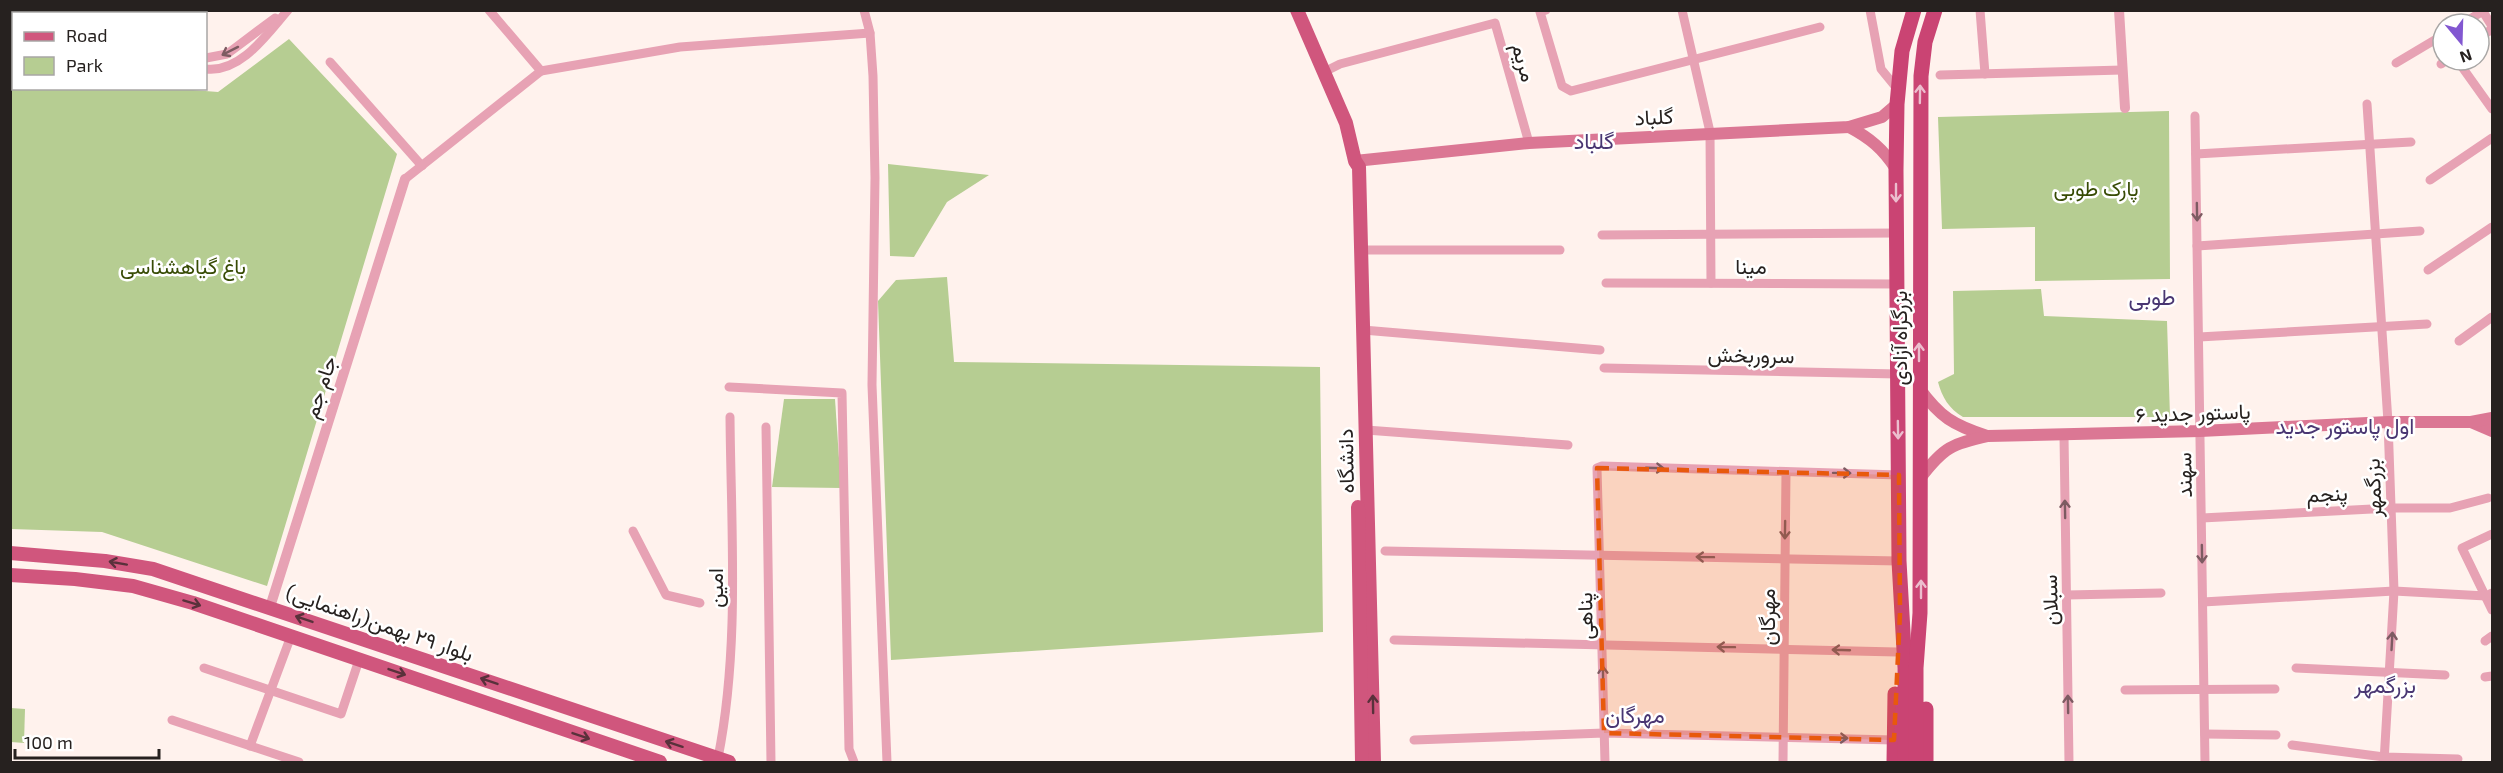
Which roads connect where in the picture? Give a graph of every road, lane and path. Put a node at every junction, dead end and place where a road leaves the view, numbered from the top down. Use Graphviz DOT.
graph roads {
  1 [pos="286,10"];
  2 [pos="489,10"];
  3 [pos="864,10"];
  4 [pos="1297,10"];
  5 [pos="1682,10"];
  6 [pos="1870,10"];
  7 [pos="1914,10"];
  8 [pos="1935,10"];
  9 [pos="1980,10"];
  10 [pos="2119,10"];
  11 [pos="1543,11"];
  12 [pos="2483,11"];
  13 [pos="1820,27"];
  14 [pos="2493,28"];
  15 [pos="870,33"];
  16 [pos="2431,44"];
  17 [pos="207,58"];
  18 [pos="1693,58"];
  19 [pos="330,62"];
  20 [pos="2396,63"];
  21 [pos="207,69"];
  22 [pos="2122,70"];
  23 [pos="541,71"];
  24 [pos="1324,72"];
  25 [pos="2466,72"];
  26 [pos="1985,74"];
  27 [pos="1940,75"];
  28 [pos="1898,98"];
  29 [pos="2367,104"];
  30 [pos="2125,108"];
  31 [pos="2493,109"];
  32 [pos="2195,116"];
  33 [pos="1849,127"];
  34 [pos="1710,132"];
  35 [pos="1897,134"];
  36 [pos="1920,134"];
  37 [pos="2493,138"];
  38 [pos="2411,142"];
  39 [pos="1529,143"];
  40 [pos="2369,145"];
  41 [pos="1897,154"];
  42 [pos="2196,154"];
  43 [pos="1920,155"];
  44 [pos="1355,160"];
  45 [pos="422,166"];
  46 [pos="1896,170"];
  47 [pos="405,179"];
  48 [pos="2430,180"];
  49 [pos="2493,227"];
  50 [pos="2420,231"];
  51 [pos="1897,233"];
  52 [pos="1711,234"];
  53 [pos="1602,235"];
  54 [pos="2375,235"];
  55 [pos="2197,246"];
  56 [pos="1361,250"];
  57 [pos="1560,250"];
  58 [pos="2428,270"];
  59 [pos="1606,283"];
  60 [pos="1711,283"];
  61 [pos="1896,284"];
  62 [pos="2493,317"];
  63 [pos="2427,324"];
  64 [pos="2381,326"];
  65 [pos="1363,330"];
  66 [pos="2199,337"];
  67 [pos="2459,341"];
  68 [pos="1600,350"];
  69 [pos="1604,368"];
  70 [pos="1898,374"];
  71 [pos="729,387"];
  72 [pos="1919,388"];
  73 [pos="730,417"];
  74 [pos="2493,418"];
  75 [pos="2388,422"];
  76 [pos="2471,422"];
  77 [pos="766,427"];
  78 [pos="1366,430"];
  79 [pos="2200,431"];
  80 [pos="2493,431"];
  81 [pos="1988,436"];
  82 [pos="2064,436"];
  83 [pos="1568,445"];
  84 [pos="1786,472"];
  85 [pos="1899,475"];
  86 [pos="1921,477"];
  87 [pos="2488,498"];
  88 [pos="2391,508"];
  89 [pos="2202,518"];
  90 [pos="633,531"];
  91 [pos="2493,534"];
  92 [pos="1385,551"];
  93 [pos="10,553"];
  94 [pos="1600,555"];
  95 [pos="1785,559"];
  96 [pos="1899,561"];
  97 [pos="10,575"];
  98 [pos="2394,591"];
  99 [pos="2161,593"];
  100 [pos="2489,594"];
  101 [pos="2067,595"];
  102 [pos="2203,602"];
  103 [pos="700,603"];
  104 [pos="270,607"];
  105 [pos="2493,610"];
  106 [pos="1920,613"];
  107 [pos="1900,614"];
  108 [pos="291,636"];
  109 [pos="1394,640"];
  110 [pos="1602,644"];
  111 [pos="1784,648"];
  112 [pos="1897,652"];
  113 [pos="359,660"];
  114 [pos="204,668"];
  115 [pos="1910,668"];
  116 [pos="2296,668"];
  117 [pos="2390,672"];
  118 [pos="2445,675"];
  119 [pos="2275,689"];
  120 [pos="271,690"];
  121 [pos="2125,690"];
  122 [pos="2204,690"];
  123 [pos="172,720"];
  124 [pos="628,729"];
  125 [pos="1604,733"];
  126 [pos="2205,734"];
  127 [pos="2276,735"];
  128 [pos="1783,736"];
  129 [pos="1414,740"];
  130 [pos="1894,740"];
  131 [pos="2292,745"];
  132 [pos="250,746"];
  133 [pos="621,749"];
  134 [pos="2458,759"];
  135 [pos="723,760"];
  136 [pos="2384,760"];
  137 [pos="299,762"];
  138 [pos="660,762"];
  139 [pos="771,762"];
  140 [pos="854,762"];
  141 [pos="886,762"];
  142 [pos="1362,762"];
  143 [pos="1374,762"];
  144 [pos="1605,762"];
  145 [pos="1784,762"];
  146 [pos="1894,762"];
  147 [pos="1905,762"];
  148 [pos="1916,762"];
  149 [pos="1926,762"];
  150 [pos="2069,762"];
  151 [pos="2205,762"];
  1 -- 17 [label="street, one-way"];
  1 -- 21 [label="street"];
  2 -- 23 [label="street"];
  3 -- 15 [label="street"];
  4 -- 24 [label="main road, دانشگاه"];
  5 -- 18 [label="street"];
  6 -- 28 [label="street"];
  7 -- 28 [label="highway, بزرگراه آزادی"];
  36 -- 8 [label="highway, بزرگراه آزادی, one-way"];
  9 -- 26 [label="street"];
  10 -- 22 [label="street"];
  11 -- 18 [label="street"];
  12 -- 14 [label="street"];
  13 -- 18 [label="street"];
  15 -- 23 [label="street"];
  15 -- 141 [label="street"];
  16 -- 20 [label="street"];
  18 -- 34 [label="street"];
  19 -- 45 [label="street"];
  22 -- 26 [label="street"];
  22 -- 30 [label="street"];
  23 -- 45 [label="street"];
  24 -- 39 [label="street, مریم"];
  24 -- 44 [label="main road, دانشگاه"];
  25 -- 31 [label="street"];
  26 -- 27 [label="street"];
  28 -- 33 [label="main road, گلباد"];
  28 -- 35 [label="highway, بزرگراه آزادی"];
  29 -- 40 [label="street, بزرگمهر"];
  32 -- 42 [label="street, سهند"];
  33 -- 34 [label="main road, گلباد"];
  33 -- 46 [label="main road"];
  34 -- 39 [label="main road, گلباد"];
  34 -- 52 [label="street"];
  35 -- 36 [label="highway"];
  35 -- 41 [label="highway, بزرگراه آزادی"];
  36 -- 43 [label="highway, بزرگراه آزادی"];
  37 -- 48 [label="street"];
  38 -- 40 [label="street"];
  39 -- 44 [label="main road, گلباد"];
  40 -- 42 [label="street"];
  40 -- 54 [label="street, بزرگمهر"];
  41 -- 43 [label="highway"];
  41 -- 46 [label="highway, بزرگراه آزادی"];
  42 -- 55 [label="street, سهند, one-way"];
  72 -- 43 [label="highway, بزرگراه آزادی, one-way"];
  44 -- 56 [label="main road, دانشگاه"];
  44 -- 142 [label="main road, دانشگاه"];
  45 -- 47 [label="street"];
  46 -- 51 [label="highway, بزرگراه آزادی, one-way"];
  47 -- 104 [label="street, جام جم"];
  49 -- 58 [label="street"];
  50 -- 54 [label="street"];
  51 -- 52 [label="street"];
  51 -- 61 [label="highway, بزرگراه آزادی"];
  52 -- 53 [label="street"];
  52 -- 60 [label="street"];
  54 -- 55 [label="street"];
  54 -- 64 [label="street, بزرگمهر"];
  55 -- 66 [label="street, سهند"];
  56 -- 57 [label="street"];
  56 -- 65 [label="main road, دانشگاه"];
  59 -- 60 [label="street, مینا"];
  60 -- 61 [label="street, مینا"];
  61 -- 70 [label="highway, بزرگراه آزادی"];
  62 -- 67 [label="street"];
  63 -- 64 [label="street"];
  64 -- 66 [label="street"];
  64 -- 75 [label="street, بزرگمهر"];
  65 -- 68 [label="street"];
  65 -- 78 [label="main road, دانشگاه"];
  66 -- 79 [label="street, سهند"];
  69 -- 70 [label="street, سروربخش"];
  70 -- 85 [label="highway, بزرگراه آزادی, one-way"];
  71 -- 140 [label="street"];
  72 -- 81 [label="main road, پاستور جدید ۶"];
  72 -- 86 [label="highway, بزرگراه آزادی"];
  73 -- 135 [label="street, امین"];
  74 -- 76 [label="main road, پاستور جدید ۶"];
  75 -- 76 [label="main road, پاستور جدید ۶"];
  75 -- 79 [label="main road, پاستور جدید ۶"];
  75 -- 88 [label="street, بزرگمهر"];
  76 -- 80 [label="main road, پاستور جدید ۶"];
  77 -- 139 [label="street"];
  78 -- 83 [label="street"];
  143 -- 78 [label="main road, دانشگاه, one-way"];
  79 -- 82 [label="main road, پاستور جدید ۶"];
  79 -- 89 [label="street, سهند"];
  81 -- 82 [label="main road, پاستور جدید ۶"];
  81 -- 86 [label="main road, پاستور جدید ۶"];
  101 -- 82 [label="street, سبلان, one-way"];
  84 -- 85 [label="street, one-way"];
  94 -- 84 [label="street, پناهی, one-way"];
  84 -- 95 [label="street, مهرگان, one-way"];
  85 -- 96 [label="highway, بزرگراه آزادی"];
  106 -- 86 [label="highway, بزرگراه آزادی, one-way"];
  87 -- 88 [label="street, پنجم"];
  88 -- 89 [label="street, پنجم"];
  88 -- 98 [label="street, بزرگمهر"];
  89 -- 102 [label="street, سهند, one-way"];
  90 -- 103 [label="street"];
  91 -- 100 [label="street"];
  92 -- 94 [label="street"];
  104 -- 93 [label="main road, بلوار ٢٩ بهمن(راهنمایی), one-way"];
  95 -- 94 [label="street, one-way"];
  94 -- 110 [label="street, پناهی"];
  95 -- 96 [label="street"];
  95 -- 111 [label="street, مهرگان"];
  96 -- 107 [label="highway, بزرگراه آزادی"];
  97 -- 108 [label="main road, بلوار ٢٩ بهمن(راهنمایی), one-way"];
  98 -- 100 [label="street"];
  98 -- 102 [label="street"];
  117 -- 98 [label="street, بزرگمهر, one-way"];
  99 -- 101 [label="street"];
  100 -- 105 [label="street"];
  150 -- 101 [label="street, سبلان, one-way"];
  102 -- 122 [label="street, سهند"];
  124 -- 104 [label="main road, بلوار ٢٩ بهمن(راهنمایی), one-way"];
  106 -- 115 [label="highway, بزرگراه آزادی"];
  106 -- 149 [label="highway"];
  107 -- 112 [label="highway"];
  107 -- 115 [label="highway, بزرگراه آزادی"];
  108 -- 113 [label="main road, بلوار ٢٩ بهمن(راهنمایی)"];
  108 -- 120 [label="street"];
  109 -- 110 [label="street"];
  111 -- 110 [label="street, one-way"];
  125 -- 110 [label="street, پناهی, one-way"];
  112 -- 111 [label="street, one-way"];
  111 -- 128 [label="street, مهرگان"];
  112 -- 130 [label="highway"];
  113 -- 120 [label="street"];
  113 -- 133 [label="main road, بلوار ٢٩ بهمن(راهنمایی), one-way"];
  114 -- 120 [label="street"];
  115 -- 147 [label="highway"];
  115 -- 148 [label="highway"];
  116 -- 117 [label="street"];
  117 -- 118 [label="street"];
  117 -- 136 [label="street, بزرگمهر"];
  119 -- 122 [label="street"];
  120 -- 132 [label="street"];
  121 -- 122 [label="street"];
  122 -- 126 [label="street, سهند"];
  123 -- 132 [label="street"];
  124 -- 133 [label="main road"];
  135 -- 124 [label="main road, بلوار ٢٩ بهمن(راهنمایی), one-way"];
  125 -- 128 [label="street"];
  125 -- 129 [label="street"];
  125 -- 144 [label="street, پناهی"];
  126 -- 127 [label="street"];
  126 -- 151 [label="street, سهند"];
  128 -- 130 [label="street, one-way"];
  128 -- 145 [label="street, مهرگان"];
  130 -- 146 [label="highway"];
  131 -- 136 [label="street"];
  132 -- 137 [label="street"];
  133 -- 138 [label="main road, بلوار ٢٩ بهمن(راهنمایی)"];
  134 -- 136 [label="street"];
}
